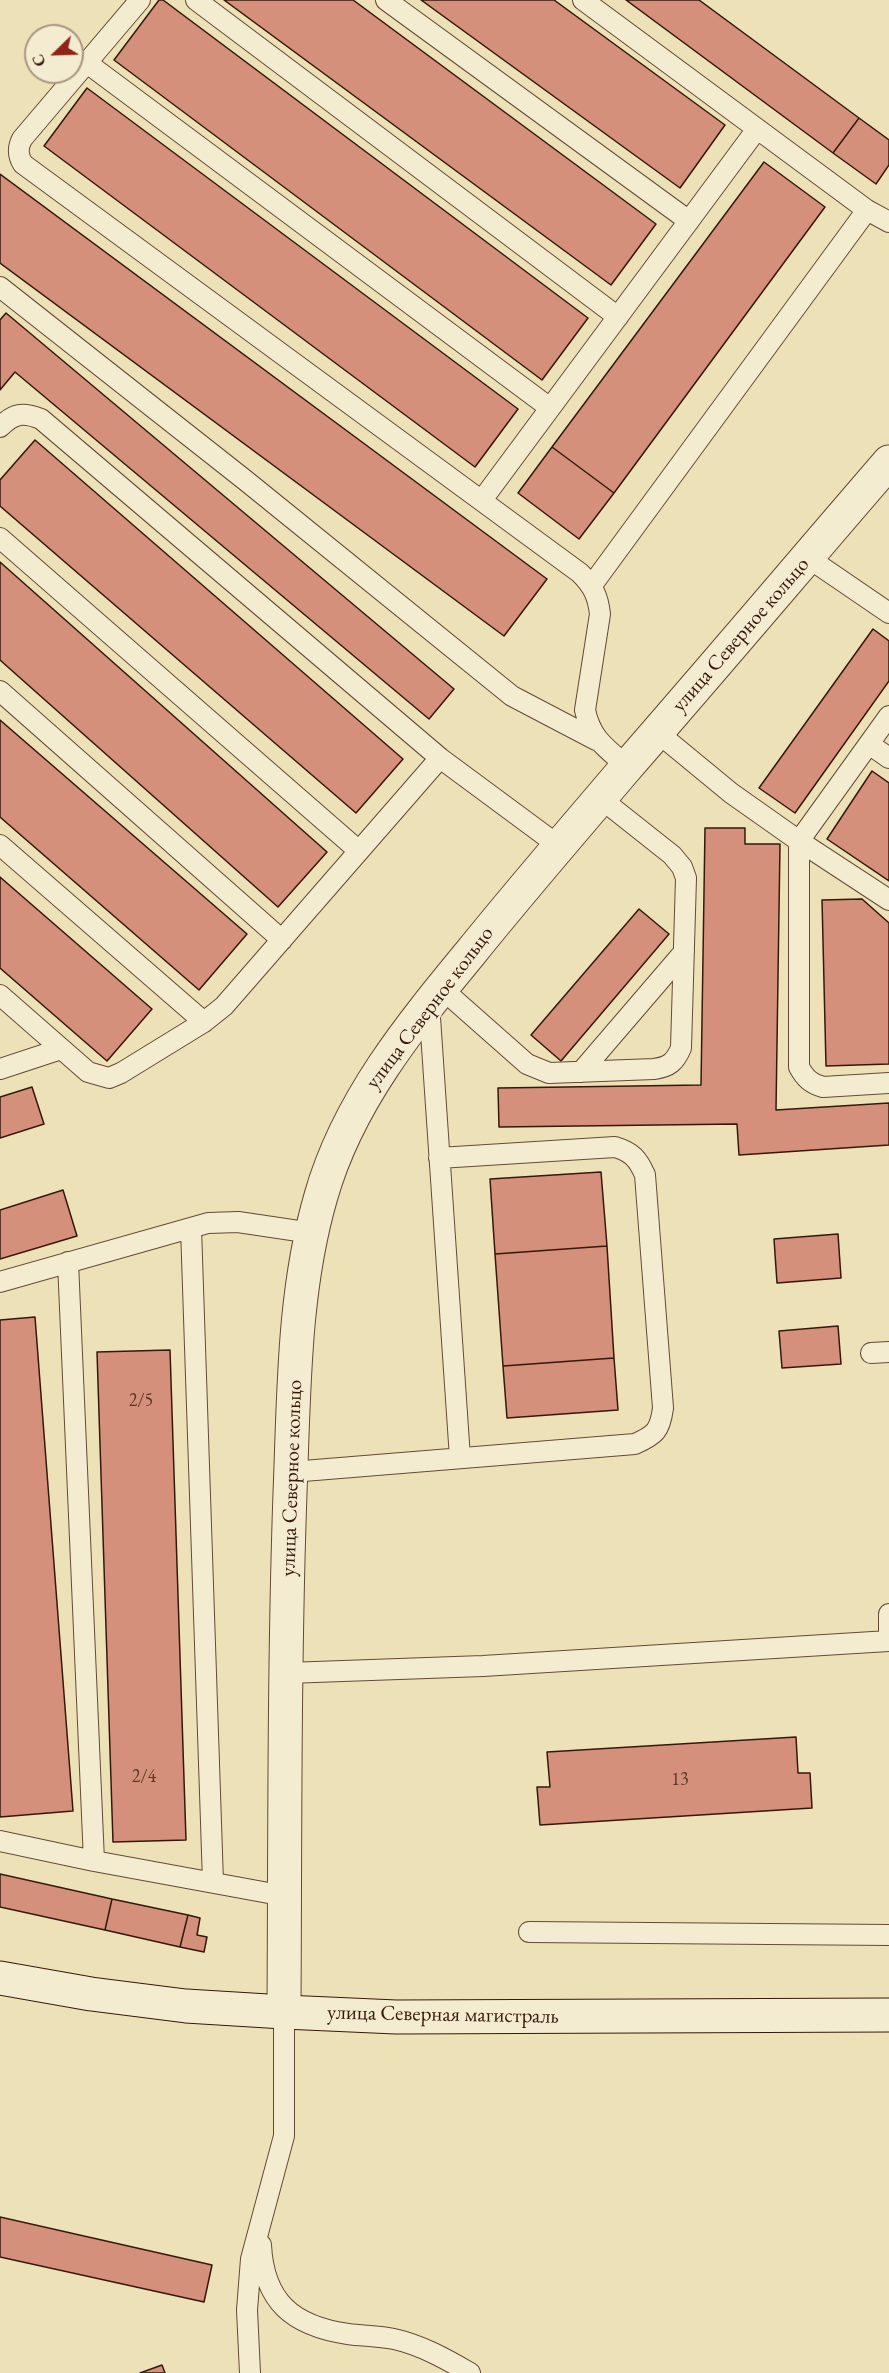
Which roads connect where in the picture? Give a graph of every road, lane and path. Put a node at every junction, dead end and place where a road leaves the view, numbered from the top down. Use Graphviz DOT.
graph roads {
  1 [pos="140,0"];
  2 [pos="196,0"];
  3 [pos="386,0"];
  4 [pos="583,0"];
  5 [pos="87,63"];
  6 [pos="758,129"];
  7 [pos="867,210"];
  8 [pos="689,221"];
  9 [pos="889,222"];
  10 [pos="0,287"];
  11 [pos="618,317"];
  12 [pos="550,408"];
  13 [pos="0,427"];
  14 [pos="887,467"];
  15 [pos="482,500"];
  16 [pos="0,538"];
  17 [pos="807,557"];
  18 [pos="592,585"];
  19 [pos="889,613"];
  20 [pos="0,691"];
  21 [pos="889,716"];
  22 [pos="657,732"];
  23 [pos="596,740"];
  24 [pos="869,744"];
  25 [pos="440,758"];
  26 [pos="889,758"];
  27 [pos="628,766"];
  28 [pos="600,798"];
  29 [pos="800,841"];
  30 [pos="0,845"];
  31 [pos="559,846"];
  32 [pos="359,851"];
  33 [pos="889,900"];
  34 [pos="282,940"];
  35 [pos="684,952"];
  36 [pos="0,995"];
  37 [pos="435,996"];
  38 [pos="204,1022"];
  39 [pos="62,1049"];
  40 [pos="0,1069"];
  41 [pos="581,1072"];
  42 [pos="889,1083"];
  43 [pos="439,1158"];
  44 [pos="191,1228"];
  45 [pos="312,1233"];
  46 [pos="68,1262"];
  47 [pos="0,1282"];
  48 [pos="460,1458"];
  49 [pos="291,1472"];
  50 [pos="889,1614"];
  51 [pos="889,1641"];
  52 [pos="287,1673"];
  53 [pos="0,1841"];
  54 [pos="94,1861"];
  55 [pos="213,1882"];
  56 [pos="285,1896"];
  57 [pos="529,1932"];
  58 [pos="889,1935"];
  59 [pos="0,1978"];
  60 [pos="284,2012"];
  61 [pos="889,2015"];
  62 [pos="259,2224"];
  63 [pos="250,2373"];
  64 [pos="470,2373"];
  1 -- 5 [label="lane"];
  2 -- 11 [label="lane"];
  3 -- 8 [label="lane"];
  4 -- 6 [label="lane"];
  5 -- 12 [label="lane"];
  5 -- 15 [label="lane"];
  6 -- 7 [label="lane"];
  6 -- 8 [label="lane"];
  7 -- 9 [label="lane"];
  7 -- 18 [label="lane"];
  8 -- 11 [label="lane"];
  10 -- 23 [label="lane"];
  11 -- 12 [label="lane"];
  12 -- 15 [label="lane"];
  13 -- 25 [label="lane"];
  14 -- 17 [label="street, улица Северное кольцо"];
  15 -- 18 [label="lane"];
  16 -- 32 [label="lane"];
  17 -- 19 [label="lane"];
  17 -- 22 [label="street, улица Северное кольцо"];
  18 -- 23 [label="lane"];
  20 -- 34 [label="lane"];
  21 -- 24 [label="lane"];
  22 -- 27 [label="street, улица Северное кольцо"];
  22 -- 29 [label="lane"];
  23 -- 27 [label="lane"];
  24 -- 26 [label="lane"];
  24 -- 29 [label="lane"];
  25 -- 31 [label="lane"];
  25 -- 32 [label="lane"];
  27 -- 28 [label="street, улица Северное кольцо"];
  28 -- 31 [label="street, улица Северное кольцо"];
  28 -- 35 [label="lane"];
  29 -- 33 [label="lane"];
  29 -- 42 [label="lane"];
  30 -- 38 [label="lane"];
  31 -- 37 [label="street, улица Северное кольцо"];
  32 -- 34 [label="lane"];
  34 -- 38 [label="lane"];
  35 -- 41 [label="lane"];
  35 -- 41 [label="lane"];
  36 -- 39 [label="lane"];
  37 -- 41 [label="lane"];
  37 -- 43 [label="lane"];
  37 -- 45 [label="street, улица Северное кольцо"];
  38 -- 39 [label="lane"];
  39 -- 40 [label="lane"];
  43 -- 48 [label="lane"];
  43 -- 48 [label="lane"];
  44 -- 45 [label="lane"];
  44 -- 46 [label="lane"];
  44 -- 55 [label="lane"];
  45 -- 49 [label="street, улица Северное кольцо"];
  46 -- 47 [label="lane"];
  46 -- 54 [label="lane"];
  48 -- 49 [label="lane"];
  49 -- 52 [label="street, улица Северное кольцо"];
  50 -- 51 [label="lane"];
  51 -- 52 [label="lane"];
  52 -- 56 [label="street, улица Северное кольцо"];
  53 -- 54 [label="lane"];
  54 -- 55 [label="lane"];
  55 -- 56 [label="lane"];
  56 -- 60 [label="street, улица Северное кольцо"];
  57 -- 58 [label="lane"];
  59 -- 60 [label="street, улица Северная магистраль"];
  60 -- 61 [label="street, улица Северная магистраль"];
  60 -- 62 [label="lane"];
  62 -- 63 [label="lane"];
  62 -- 64 [label="lane"];
}
